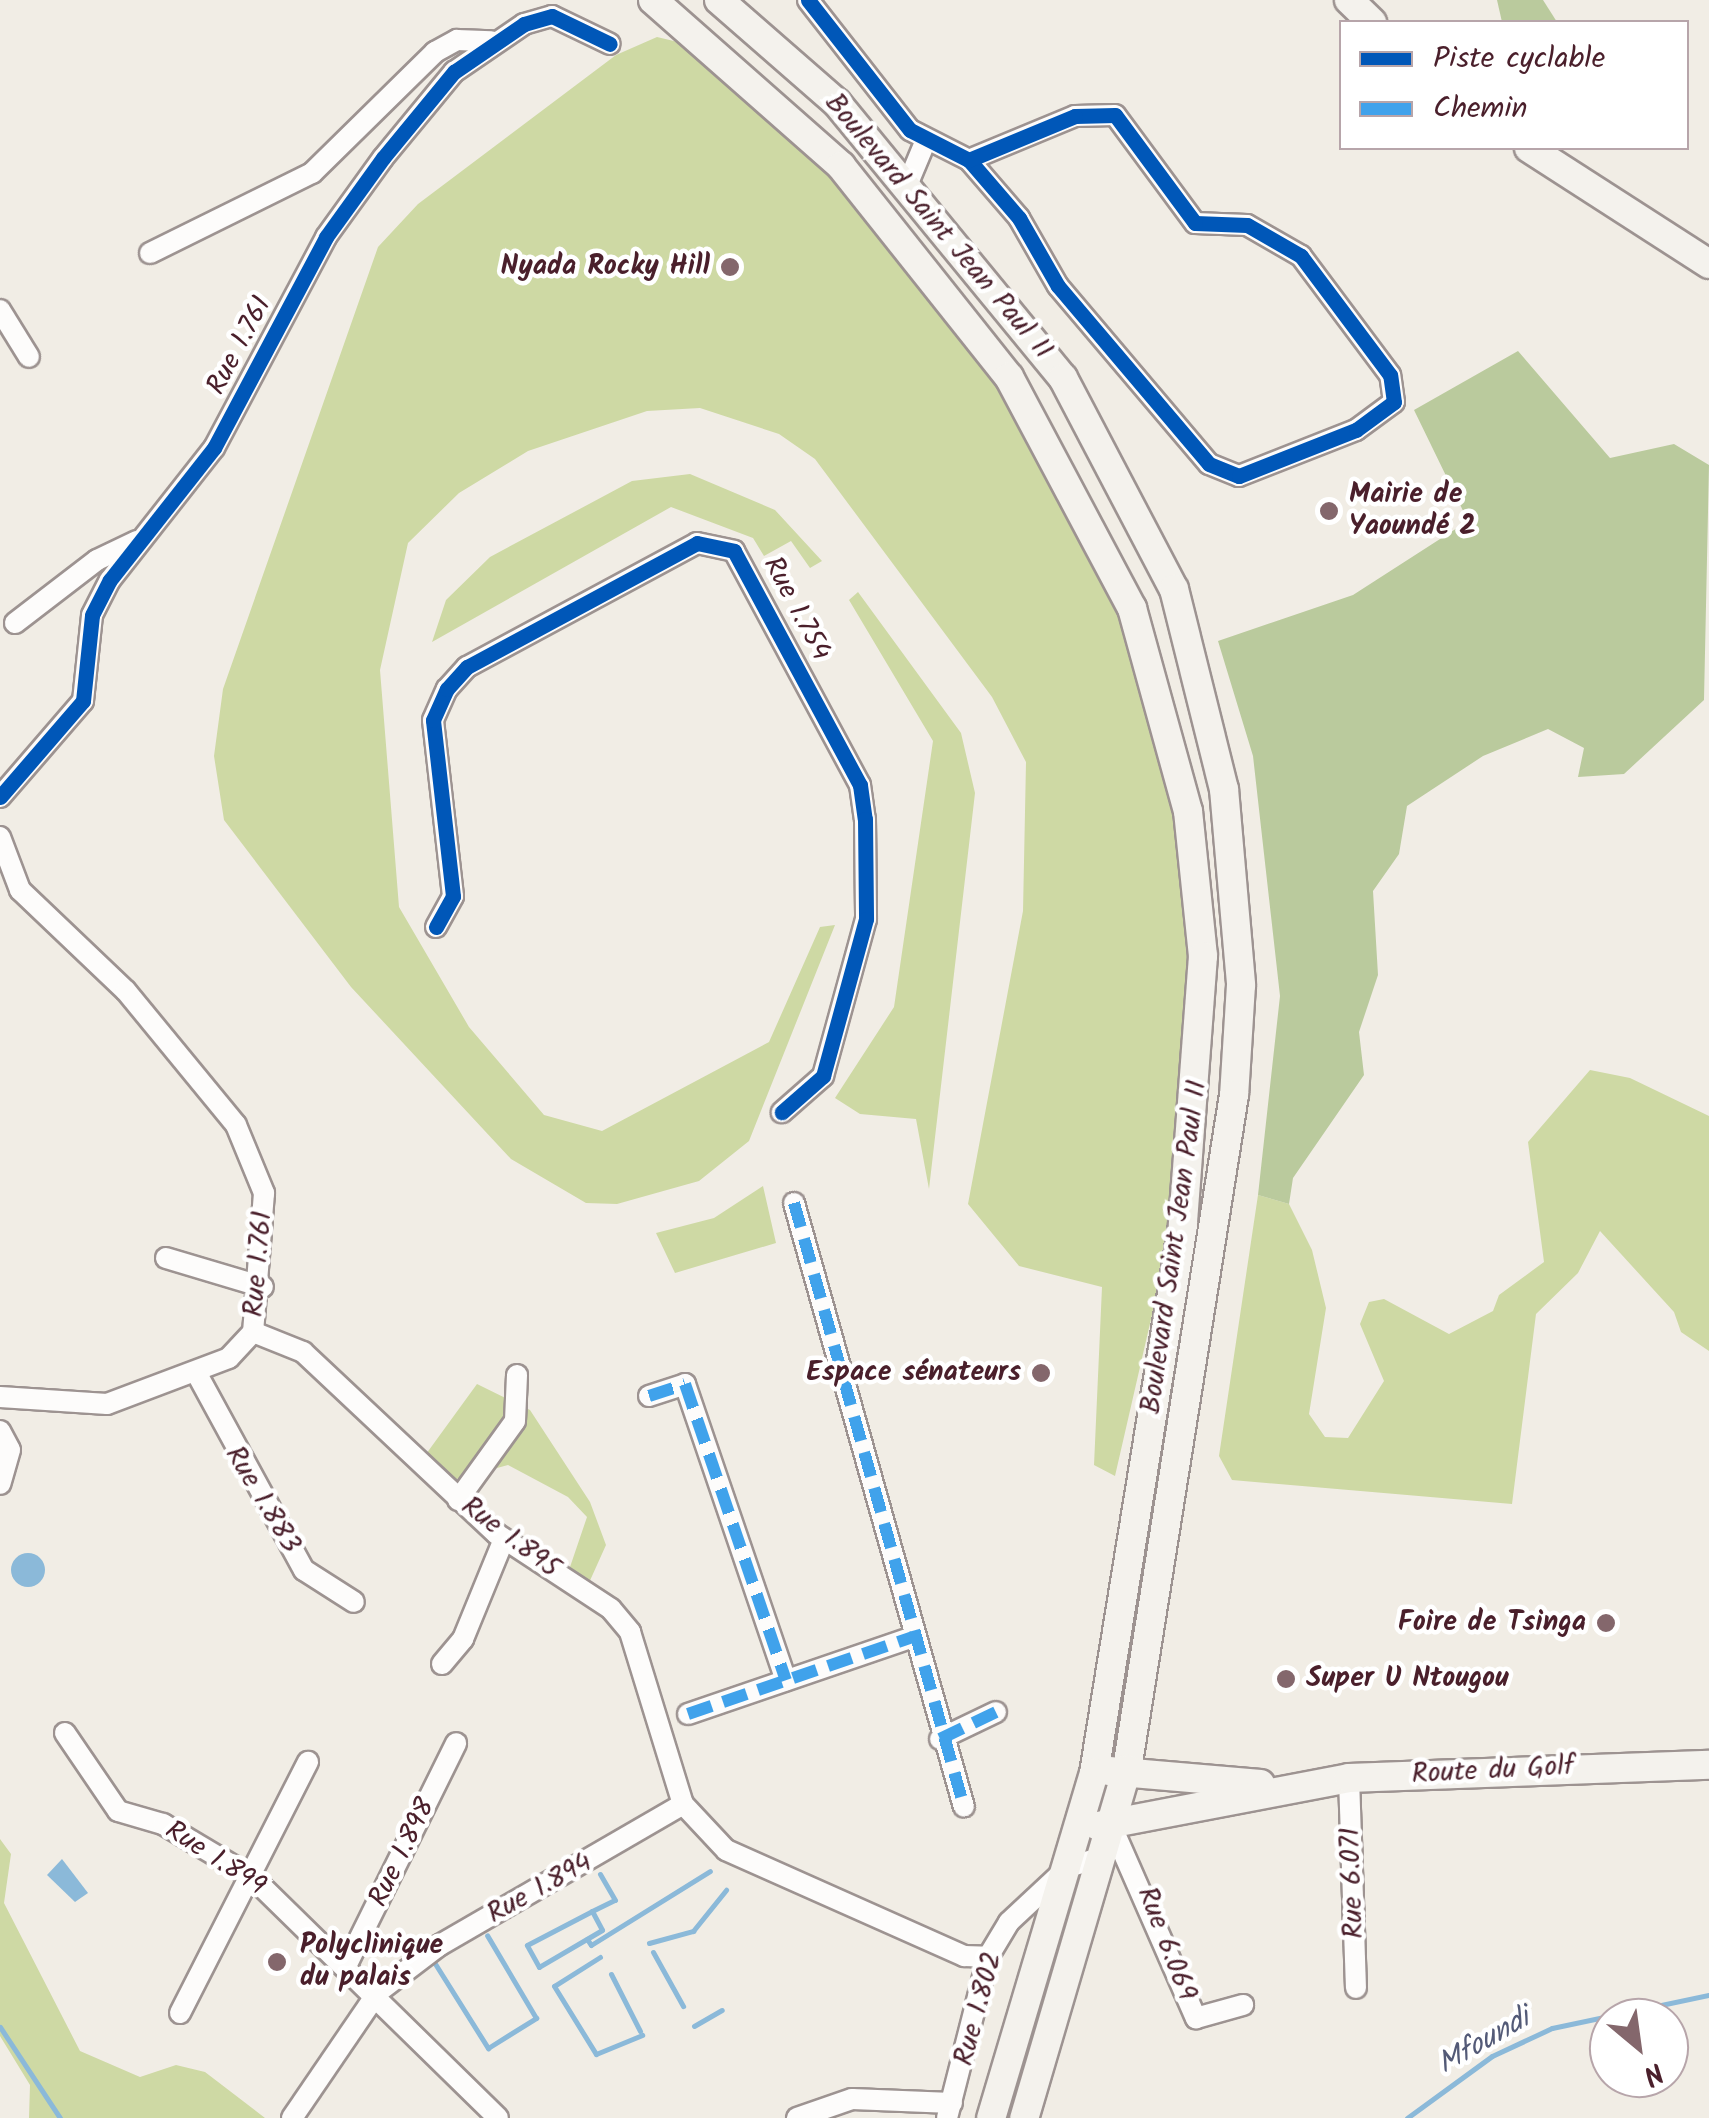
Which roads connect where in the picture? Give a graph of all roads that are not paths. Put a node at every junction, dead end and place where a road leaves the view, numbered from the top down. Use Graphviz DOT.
graph roads {
  1 [pos="653,0"];
  2 [pos="720,0"];
  3 [pos="808,0"];
  4 [pos="1349,0"];
  5 [pos="1370,20"];
  6 [pos="491,41"];
  7 [pos="610,44"];
  8 [pos="926,140"];
  9 [pos="1532,150"];
  10 [pos="969,160"];
  11 [pos="908,183"];
  12 [pos="150,253"];
  13 [pos="1709,264"];
  14 [pos="0,310"];
  15 [pos="29,357"];
  16 [pos="140,539"];
  17 [pos="15,623"];
  18 [pos="0,797"];
  19 [pos="0,837"];
  20 [pos="436,927"];
  21 [pos="782,1112"];
  22 [pos="794,1203"];
  23 [pos="166,1258"];
  24 [pos="262,1287"];
  25 [pos="253,1332"];
  26 [pos="197,1374"];
  27 [pos="517,1376"];
  28 [pos="650,1396"];
  29 [pos="0,1397"];
  30 [pos="0,1431"];
  31 [pos="0,1484"];
  32 [pos="458,1500"];
  33 [pos="504,1539"];
  34 [pos="354,1602"];
  35 [pos="913,1637"];
  36 [pos="442,1664"];
  37 [pos="786,1680"];
  38 [pos="996,1712"];
  39 [pos="688,1714"];
  40 [pos="65,1733"];
  41 [pos="940,1738"];
  42 [pos="456,1743"];
  43 [pos="308,1762"];
  44 [pos="1709,1765"];
  45 [pos="1127,1768"];
  46 [pos="1094,1773"];
  47 [pos="1349,1778"];
  48 [pos="1277,1786"];
  49 [pos="683,1804"];
  50 [pos="964,1807"];
  51 [pos="1111,1826"];
  52 [pos="1077,1830"];
  53 [pos="1103,1858"];
  54 [pos="1068,1867"];
  55 [pos="246,1874"];
  56 [pos="988,1957"];
  57 [pos="348,1962"];
  58 [pos="1356,1988"];
  59 [pos="378,1992"];
  60 [pos="1243,2005"];
  61 [pos="180,2013"];
  62 [pos="949,2110"];
  63 [pos="292,2118"];
  64 [pos="498,2118"];
  65 [pos="797,2118"];
  66 [pos="991,2118"];
  67 [pos="1024,2118"];
  1 -- 46 [label="main road, Boulevard Saint Jean Paul II"];
  2 -- 11 [label="main road, Boulevard Saint Jean Paul II"];
  3 -- 8 [label="street"];
  4 -- 5 [label="main road"];
  6 -- 7 [label="street, Rue 1.761"];
  6 -- 12 [label="street"];
  6 -- 16 [label="street, Rue 1.761"];
  8 -- 10 [label="street"];
  8 -- 11 [label="street"];
  9 -- 13 [label="main road"];
  10 -- 10 [label="street"];
  11 -- 45 [label="main road, Boulevard Saint Jean Paul II"];
  14 -- 15 [label="street"];
  16 -- 17 [label="street"];
  16 -- 18 [label="street, Rue 1.761"];
  19 -- 24 [label="street, Rue 1.761"];
  20 -- 21 [label="street, Rue 1.754"];
  22 -- 35 [label="street"];
  23 -- 24 [label="street"];
  24 -- 25 [label="street, Rue 1.761"];
  25 -- 26 [label="street, Rue 1.761"];
  25 -- 32 [label="street, Rue 1.895"];
  26 -- 29 [label="street, Rue 1.761"];
  26 -- 34 [label="street, Rue 1.883"];
  27 -- 32 [label="street"];
  28 -- 37 [label="street"];
  30 -- 31 [label="street"];
  32 -- 33 [label="street, Rue 1.895"];
  33 -- 36 [label="street"];
  33 -- 49 [label="street, Rue 1.895"];
  35 -- 37 [label="street"];
  35 -- 41 [label="street"];
  37 -- 39 [label="street"];
  38 -- 41 [label="street"];
  40 -- 55 [label="street, Rue 1.899"];
  41 -- 50 [label="street"];
  42 -- 57 [label="street, Rue 1.898"];
  43 -- 55 [label="street"];
  44 -- 47 [label="main road, Route du Golf"];
  45 -- 46 [label="main road, Route du Golf"];
  45 -- 48 [label="main road, Route du Golf"];
  45 -- 51 [label="main road, Boulevard Saint Jean Paul II"];
  46 -- 52 [label="main road, Boulevard Saint Jean Paul II"];
  47 -- 48 [label="main road, Route du Golf"];
  47 -- 58 [label="street, Rue 6.071"];
  48 -- 51 [label="main road, Route du Golf"];
  49 -- 56 [label="street"];
  49 -- 59 [label="street, Rue 1.894"];
  51 -- 52 [label="main road, Route du Golf"];
  51 -- 53 [label="main road, Boulevard Saint Jean Paul II"];
  51 -- 60 [label="street, Rue 6.069"];
  52 -- 54 [label="main road, Boulevard Saint Jean Paul II"];
  53 -- 54 [label="street"];
  53 -- 67 [label="main road, Boulevard Saint Jean Paul II"];
  54 -- 56 [label="street, Rue 1.802"];
  54 -- 66 [label="main road, Boulevard Saint Jean Paul II"];
  55 -- 57 [label="street, Rue 1.899"];
  55 -- 61 [label="street"];
  56 -- 62 [label="street, Rue 1.802"];
  57 -- 59 [label="street, Rue 1.899"];
  59 -- 63 [label="street, Rue 1.894"];
  59 -- 64 [label="street, Rue 1.899"];
  62 -- 65 [label="street"];
}
